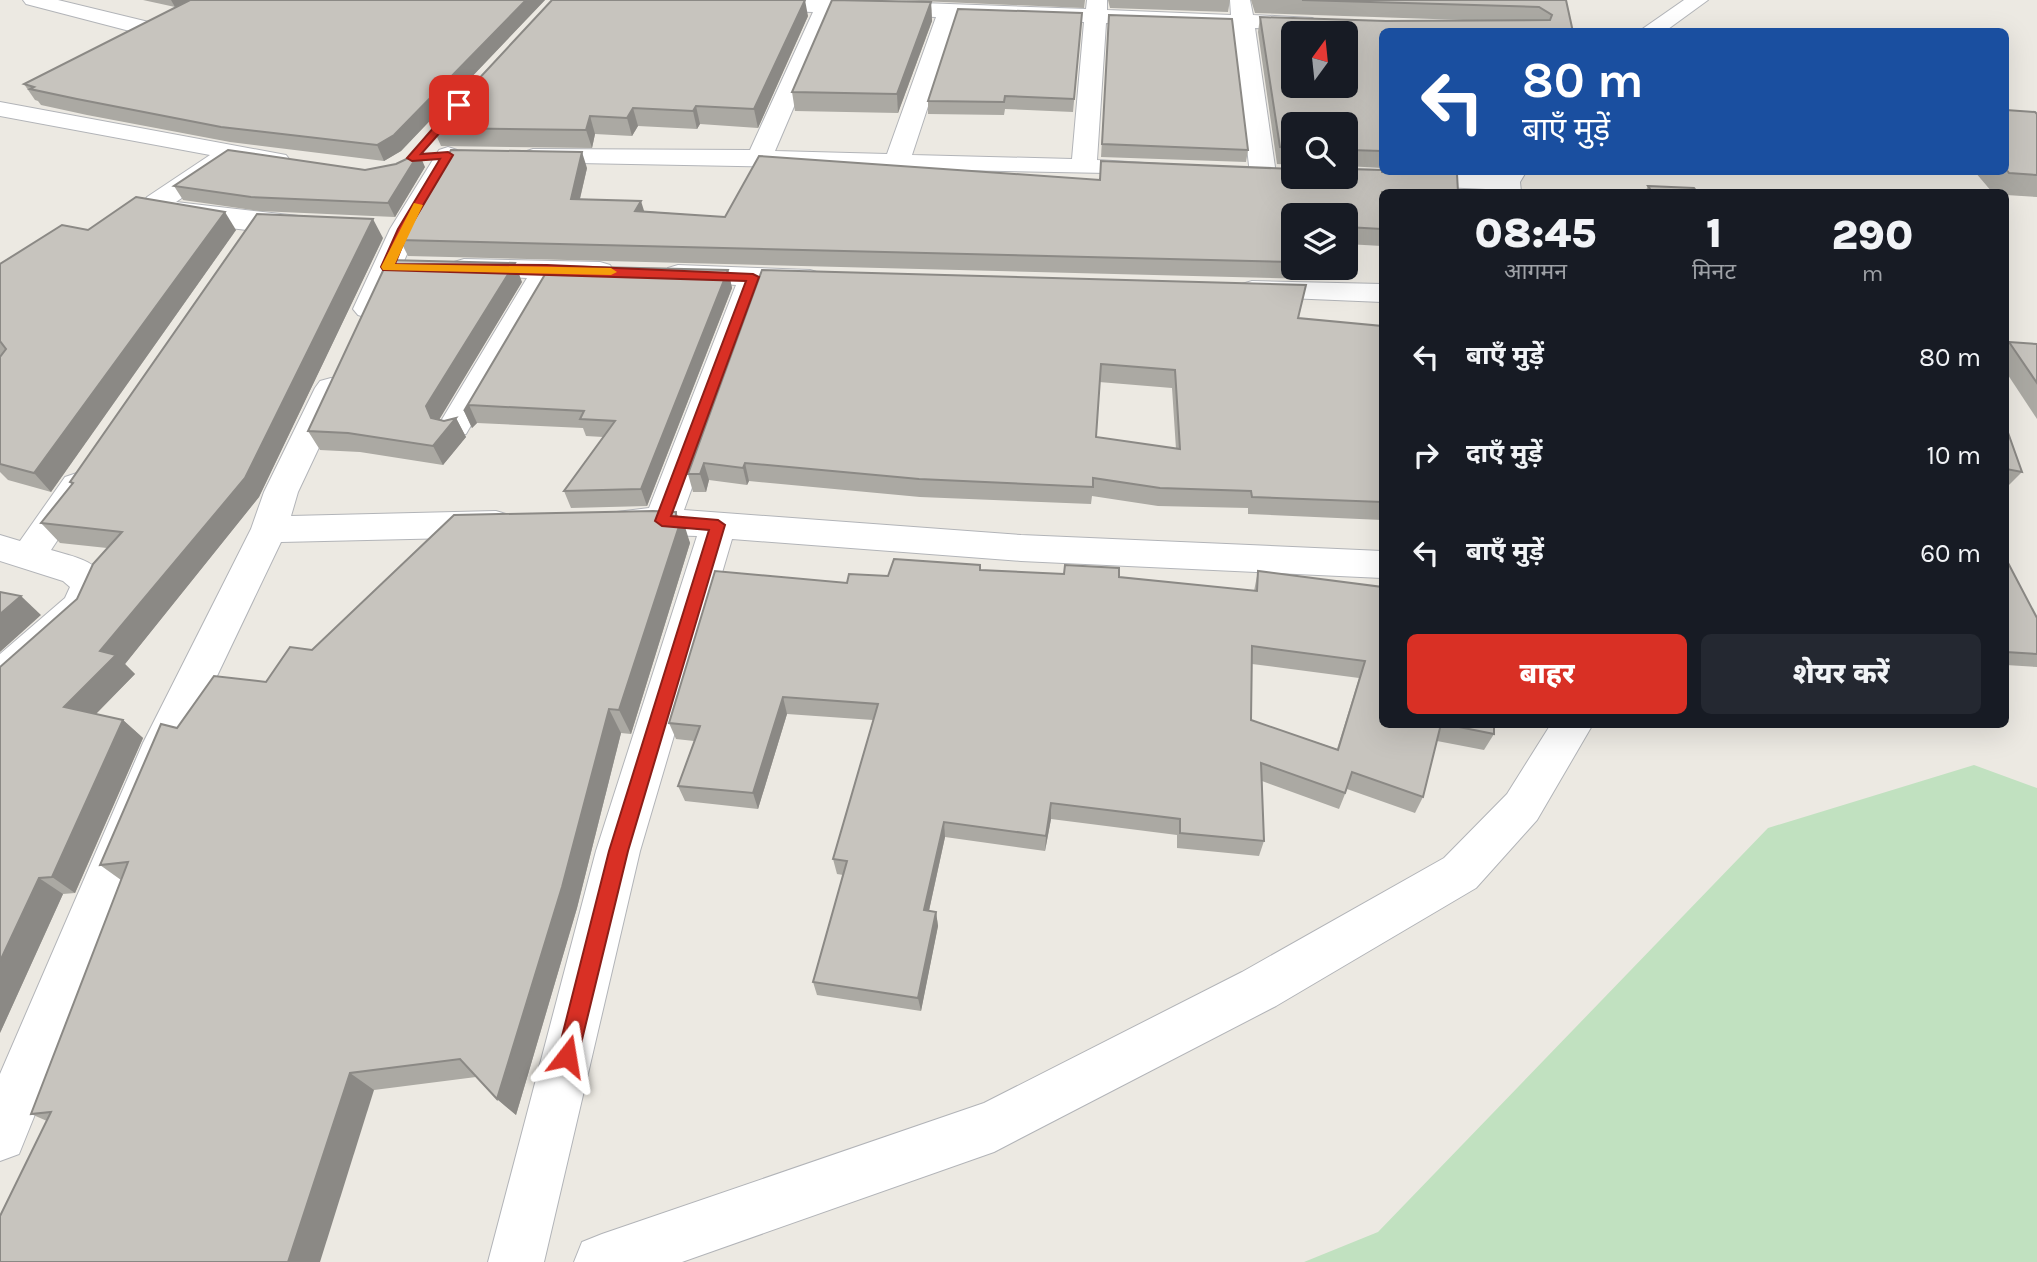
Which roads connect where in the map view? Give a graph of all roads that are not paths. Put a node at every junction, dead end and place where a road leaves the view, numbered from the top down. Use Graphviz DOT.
graph roads {
  1 [pos="33,0"];
  2 [pos="1698,0"];
  3 [pos="827,3"];
  4 [pos="731,4"];
  5 [pos="1096,8"];
  6 [pos="1241,10"];
  7 [pos="949,11"];
  8 [pos="174,18"];
  9 [pos="1319,21"];
  10 [pos="1655,28"];
  11 [pos="149,29"];
  12 [pos="124,42"];
  13 [pos="25,93"];
  14 [pos="0,108"];
  15 [pos="230,153"];
  16 [pos="475,155"];
  17 [pos="502,156"];
  18 [pos="759,158"];
  19 [pos="897,161"];
  20 [pos="295,162"];
  21 [pos="1084,166"];
  22 [pos="1181,170"];
  23 [pos="1236,173"];
  24 [pos="1358,177"];
  25 [pos="1509,182"];
  26 [pos="338,226"];
  27 [pos="414,268"];
  28 [pos="547,269"];
  29 [pos="753,277"];
  30 [pos="835,279"];
  31 [pos="1231,289"];
  32 [pos="1379,293"];
  33 [pos="454,426"];
  34 [pos="97,455"];
  35 [pos="662,521"];
  36 [pos="594,522"];
  37 [pos="527,524"];
  38 [pos="718,525"];
  39 [pos="269,529"];
  40 [pos="14,551"];
  41 [pos="1379,565"];
  42 [pos="0,678"];
  43 [pos="1571,728"];
  44 [pos="0,1135"];
  45 [pos="516,1262"];
  46 [pos="602,1262"];
  1 -- 11 [label="street"];
  2 -- 10 [label="street"];
  3 -- 4 [label="street"];
  3 -- 7 [label="street"];
  3 -- 18 [label="street"];
  5 -- 6 [label="street"];
  5 -- 7 [label="street"];
  5 -- 21 [label="street"];
  6 -- 9 [label="street"];
  6 -- 23 [label="street"];
  7 -- 19 [label="street"];
  8 -- 11 [label="street"];
  11 -- 12 [label="street"];
  13 -- 14 [label="street"];
  14 -- 15 [label="street"];
  15 -- 20 [label="street"];
  15 -- 26 [label="street"];
  16 -- 27 [label="street"];
  17 -- 18 [label="street"];
  18 -- 19 [label="street"];
  19 -- 21 [label="street"];
  21 -- 22 [label="street"];
  24 -- 25 [label="street"];
  27 -- 28 [label="street"];
  27 -- 39 [label="street"];
  28 -- 29 [label="street"];
  28 -- 33 [label="street"];
  29 -- 30 [label="street"];
  29 -- 35 [label="street"];
  31 -- 32 [label="street"];
  34 -- 40 [label="street"];
  35 -- 36 [label="street"];
  35 -- 38 [label="street"];
  37 -- 39 [label="street"];
  38 -- 41 [label="street"];
  38 -- 45 [label="street"];
  39 -- 44 [label="street"];
  40 -- 42 [label="street"];
  43 -- 46 [label="street"];
}
